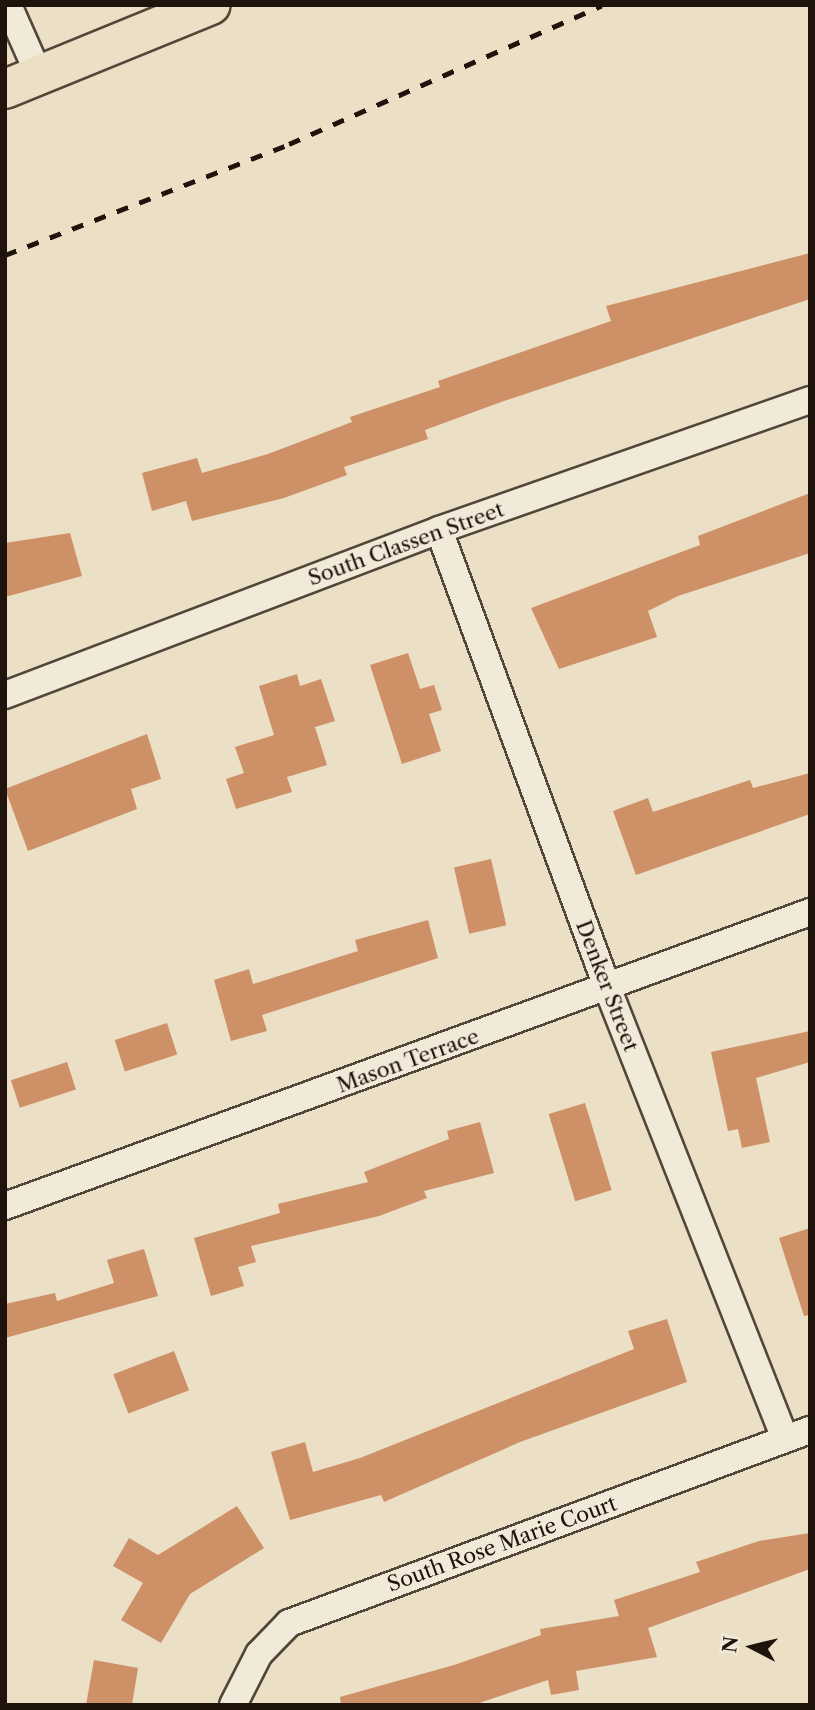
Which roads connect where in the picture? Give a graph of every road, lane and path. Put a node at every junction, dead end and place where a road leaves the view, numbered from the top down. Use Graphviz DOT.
graph roads {
  1 [pos="6,5"];
  2 [pos="211,5"];
  3 [pos="22,82"];
  4 [pos="810,400"];
  5 [pos="439,530"];
  6 [pos="5,695"];
  7 [pos="810,912"];
  8 [pos="607,987"];
  9 [pos="5,1206"];
  10 [pos="797,1434"];
  11 [pos="233,1705"];
  1 -- 3 [label="street"];
  2 -- 3 [label="main road"];
  4 -- 5 [label="street, South Classen Street"];
  5 -- 6 [label="street, South Classen Street"];
  5 -- 8 [label="street, Denker Street"];
  7 -- 8 [label="street, Mason Terrace"];
  8 -- 9 [label="street, Mason Terrace"];
  8 -- 10 [label="street, Denker Street"];
  10 -- 11 [label="street, South Rose Marie Court"];
}
